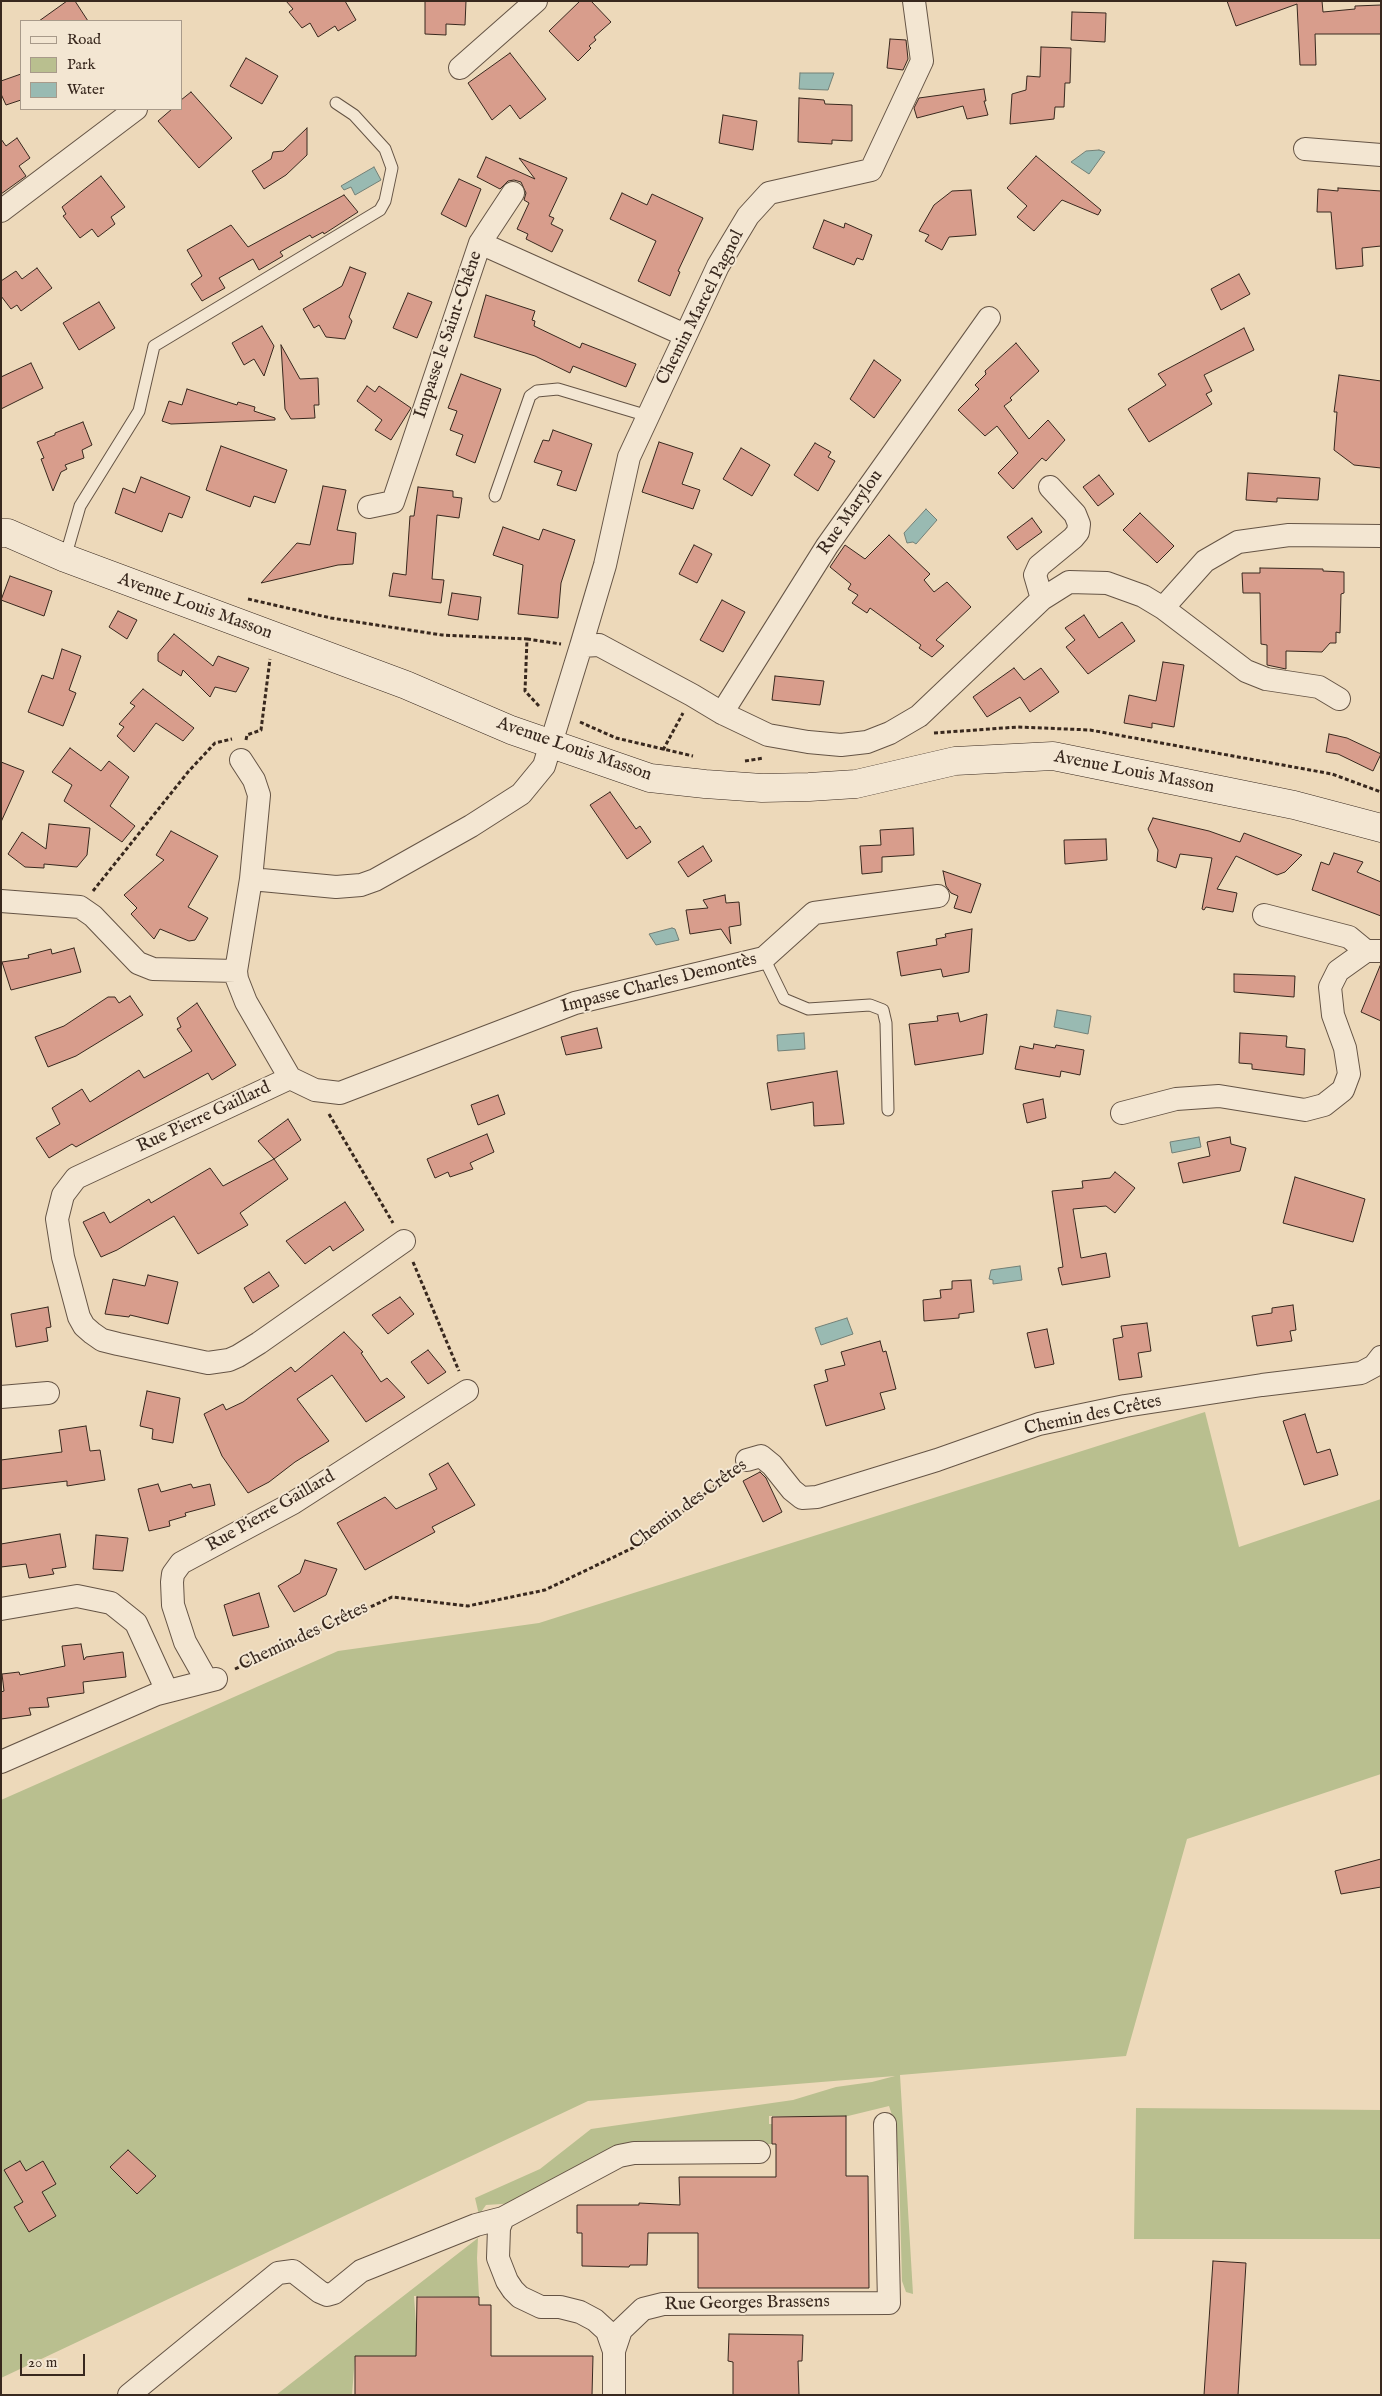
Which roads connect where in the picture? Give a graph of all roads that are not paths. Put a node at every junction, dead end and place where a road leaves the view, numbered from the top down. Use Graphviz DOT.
graph roads {
  1 [pos="536,1"];
  2 [pos="914,1"];
  3 [pos="460,68"];
  4 [pos="336,103"];
  5 [pos="135,110"];
  6 [pos="1305,149"];
  7 [pos="1381,155"];
  8 [pos="513,193"];
  9 [pos="1,212"];
  10 [pos="480,243"];
  11 [pos="989,318"];
  12 [pos="685,335"];
  13 [pos="648,416"];
  14 [pos="1050,487"];
  15 [pos="495,496"];
  16 [pos="369,508"];
  17 [pos="1,533"];
  18 [pos="1381,536"];
  19 [pos="65,558"];
  20 [pos="1042,599"];
  21 [pos="1163,608"];
  22 [pos="581,646"];
  23 [pos="1339,699"];
  24 [pos="722,713"];
  25 [pos="550,744"];
  26 [pos="241,760"];
  27 [pos="1381,828"];
  28 [pos="251,879"];
  29 [pos="938,896"];
  30 [pos="1,901"];
  31 [pos="1264,915"];
  32 [pos="1373,951"];
  33 [pos="764,958"];
  34 [pos="236,971"];
  35 [pos="290,1078"];
  36 [pos="888,1110"];
  37 [pos="1122,1113"];
  38 [pos="404,1242"];
  39 [pos="1381,1357"];
  40 [pos="467,1391"];
  41 [pos="48,1393"];
  42 [pos="1,1397"];
  43 [pos="747,1460"];
  44 [pos="1,1609"];
  45 [pos="167,1691"];
  46 [pos="1,1762"];
  47 [pos="885,2124"];
  48 [pos="758,2152"];
  49 [pos="503,2218"];
  50 [pos="614,2351"];
  51 [pos="129,2395"];
  52 [pos="614,2395"];
  1 -- 3 [label="street"];
  2 -- 12 [label="street, Chemin Marcel Pagnol"];
  4 -- 19 [label="lane"];
  5 -- 9 [label="street"];
  6 -- 7 [label="street"];
  8 -- 10 [label="street"];
  10 -- 12 [label="street, Impasse le Saint-Chêne"];
  10 -- 16 [label="street, Impasse le Saint-Chêne"];
  11 -- 24 [label="street, Rue Marylou"];
  12 -- 13 [label="street, Chemin Marcel Pagnol"];
  13 -- 15 [label="lane"];
  13 -- 22 [label="street, Chemin Marcel Pagnol"];
  14 -- 20 [label="street"];
  17 -- 19 [label="street, Avenue Louis Masson"];
  18 -- 21 [label="street"];
  19 -- 25 [label="street, Avenue Louis Masson"];
  20 -- 21 [label="street"];
  20 -- 24 [label="street"];
  21 -- 23 [label="street"];
  22 -- 24 [label="street"];
  22 -- 25 [label="street, Chemin Marcel Pagnol"];
  25 -- 27 [label="street, Avenue Louis Masson"];
  25 -- 28 [label="street"];
  26 -- 28 [label="street, Rue Pierre Gaillard"];
  28 -- 34 [label="street, Rue Pierre Gaillard"];
  29 -- 33 [label="street, Impasse Charles Demontès"];
  30 -- 34 [label="street"];
  31 -- 32 [label="street"];
  32 -- 37 [label="street"];
  33 -- 35 [label="street, Impasse Charles Demontès"];
  33 -- 36 [label="lane"];
  34 -- 35 [label="street, Rue Pierre Gaillard"];
  35 -- 38 [label="street, Rue Pierre Gaillard"];
  39 -- 43 [label="street, Chemin des Crêtes"];
  40 -- 45 [label="street, Rue Pierre Gaillard"];
  41 -- 42 [label="street"];
  44 -- 45 [label="street"];
  45 -- 46 [label="street"];
  47 -- 50 [label="street, Rue Georges Brassens"];
  48 -- 49 [label="street"];
  49 -- 50 [label="street"];
  49 -- 51 [label="street"];
  50 -- 52 [label="street, Rue Georges Brassens"];
}
